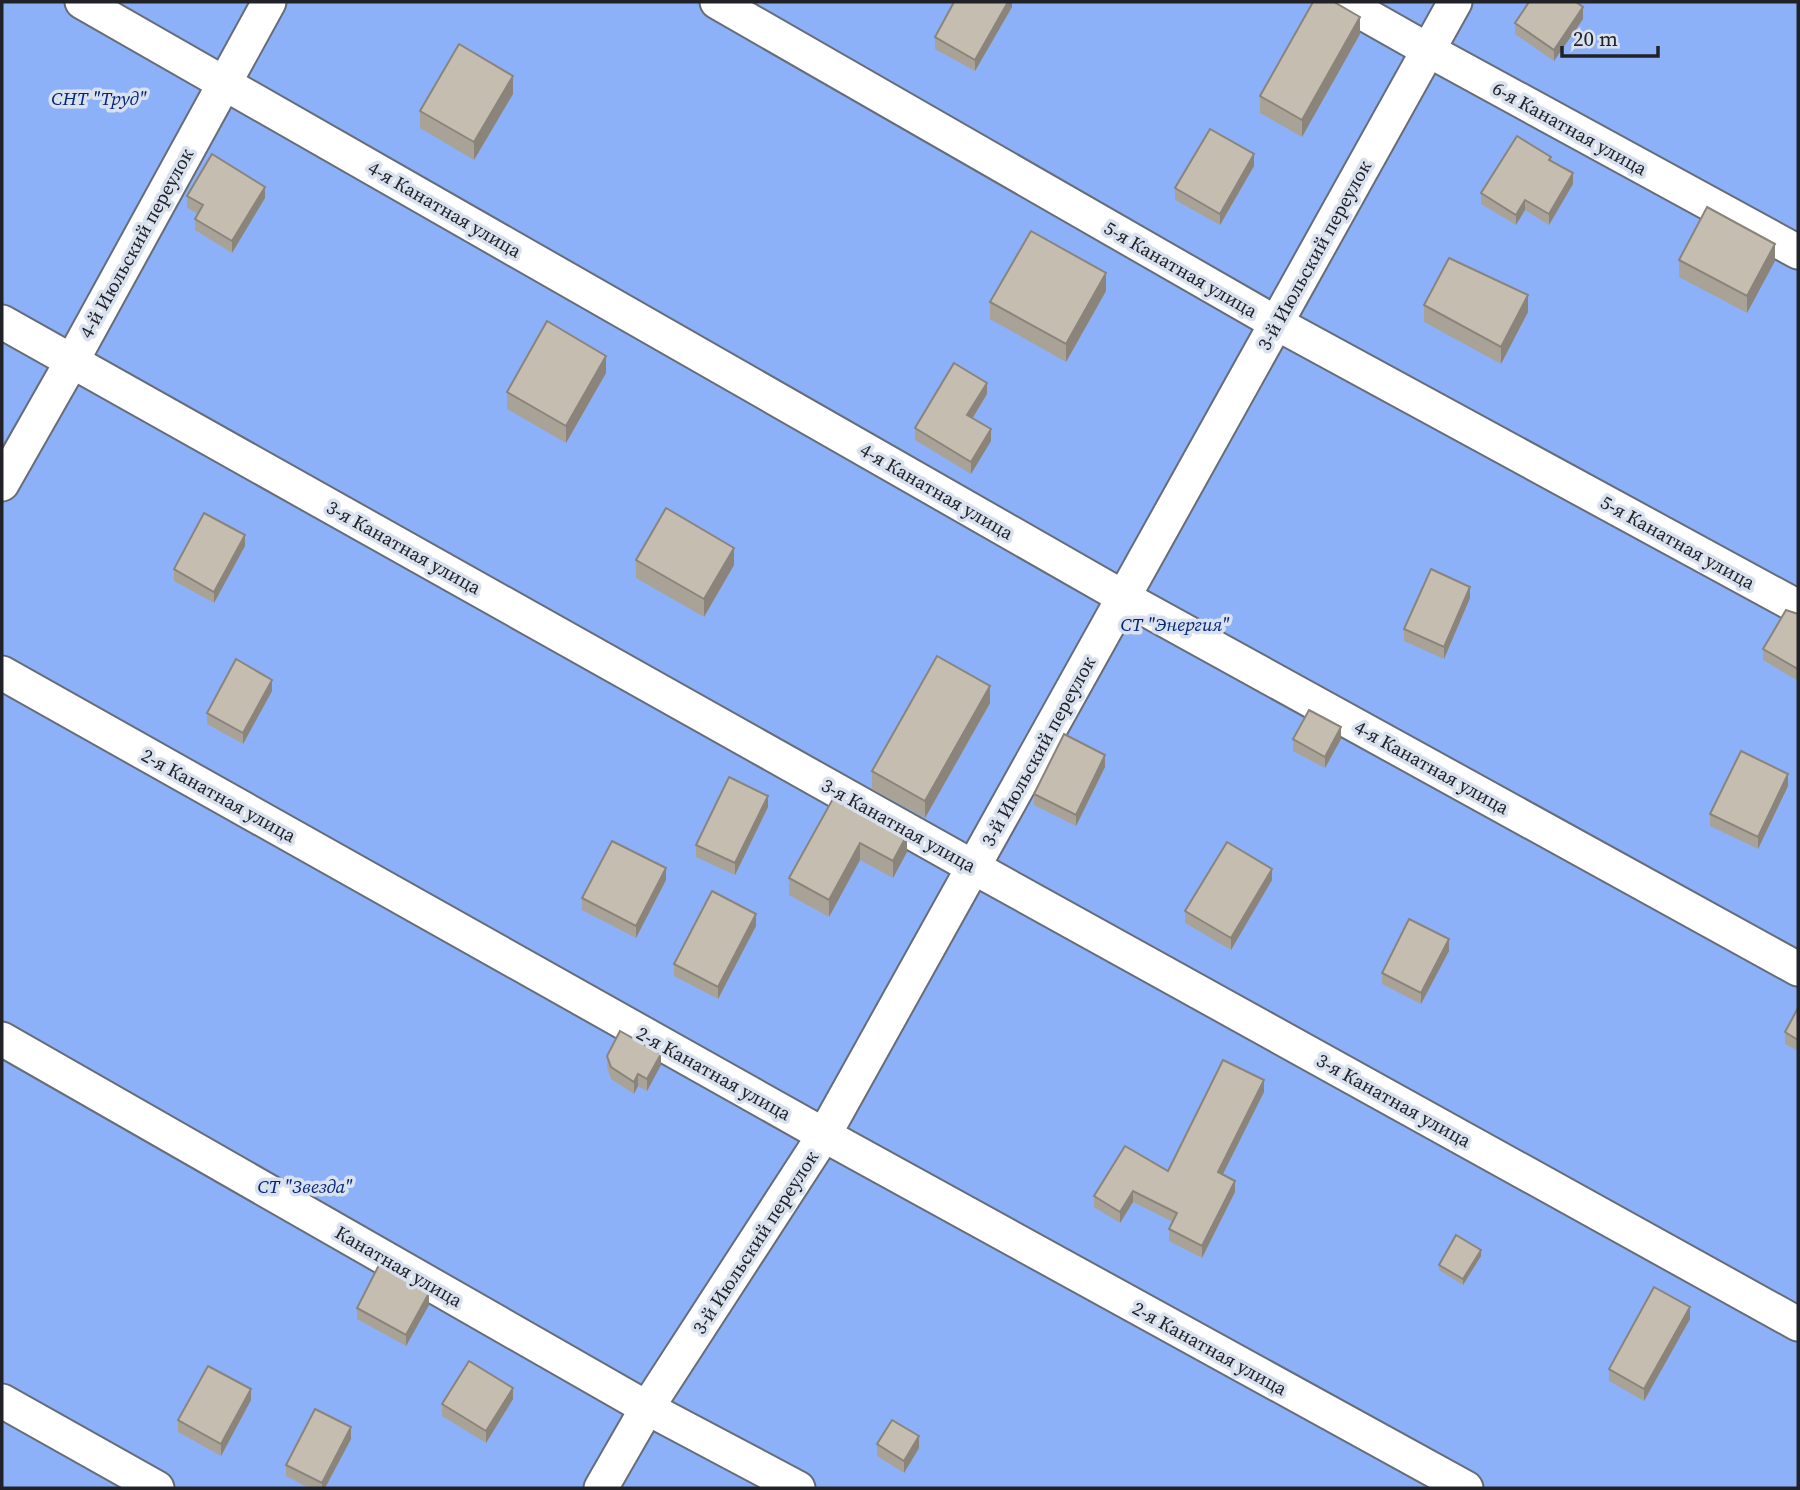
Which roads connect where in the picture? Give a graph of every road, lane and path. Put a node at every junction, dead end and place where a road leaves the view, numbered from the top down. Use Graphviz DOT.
graph roads {
  1 [pos="82,2"];
  2 [pos="269,2"];
  3 [pos="717,2"];
  4 [pos="1343,2"];
  5 [pos="1455,2"];
  6 [pos="1427,50"];
  7 [pos="224,83"];
  8 [pos="1798,252"];
  9 [pos="2,321"];
  10 [pos="1276,323"];
  11 [pos="72,361"];
  12 [pos="2,484"];
  13 [pos="1123,597"];
  14 [pos="1798,607"];
  15 [pos="2,673"];
  16 [pos="973,867"];
  17 [pos="1798,969"];
  18 [pos="2,1040"];
  19 [pos="824,1135"];
  20 [pos="1798,1324"];
  21 [pos="2,1401"];
  22 [pos="647,1408"];
  23 [pos="157,1488"];
  24 [pos="601,1488"];
  25 [pos="798,1488"];
  26 [pos="1465,1488"];
  1 -- 7 [label="street, 4-я Канатная улица"];
  2 -- 7 [label="street, 4-й Июльский переулок"];
  3 -- 10 [label="street, 5-я Канатная улица"];
  4 -- 6 [label="street, 6-я Канатная улица"];
  5 -- 6 [label="street, 3-й Июльский переулок"];
  6 -- 8 [label="street, 6-я Канатная улица"];
  6 -- 10 [label="street, 3-й Июльский переулок"];
  7 -- 11 [label="street, 4-й Июльский переулок"];
  7 -- 13 [label="street, 4-я Канатная улица"];
  9 -- 11 [label="street, 3-я Канатная улица"];
  10 -- 13 [label="street, 3-й Июльский переулок"];
  10 -- 14 [label="street, 5-я Канатная улица"];
  11 -- 12 [label="street, 4-й Июльский переулок"];
  11 -- 16 [label="street, 3-я Канатная улица"];
  13 -- 16 [label="street, 3-й Июльский переулок"];
  13 -- 17 [label="street, 4-я Канатная улица"];
  15 -- 19 [label="street, 2-я Канатная улица"];
  16 -- 19 [label="street, 3-й Июльский переулок"];
  16 -- 20 [label="street, 3-я Канатная улица"];
  18 -- 22 [label="street, Канатная улица"];
  19 -- 22 [label="street, 3-й Июльский переулок"];
  19 -- 26 [label="street, 2-я Канатная улица"];
  21 -- 23 [label="street"];
  22 -- 24 [label="street, 3-й Июльский переулок"];
  22 -- 25 [label="street, Канатная улица"];
}
